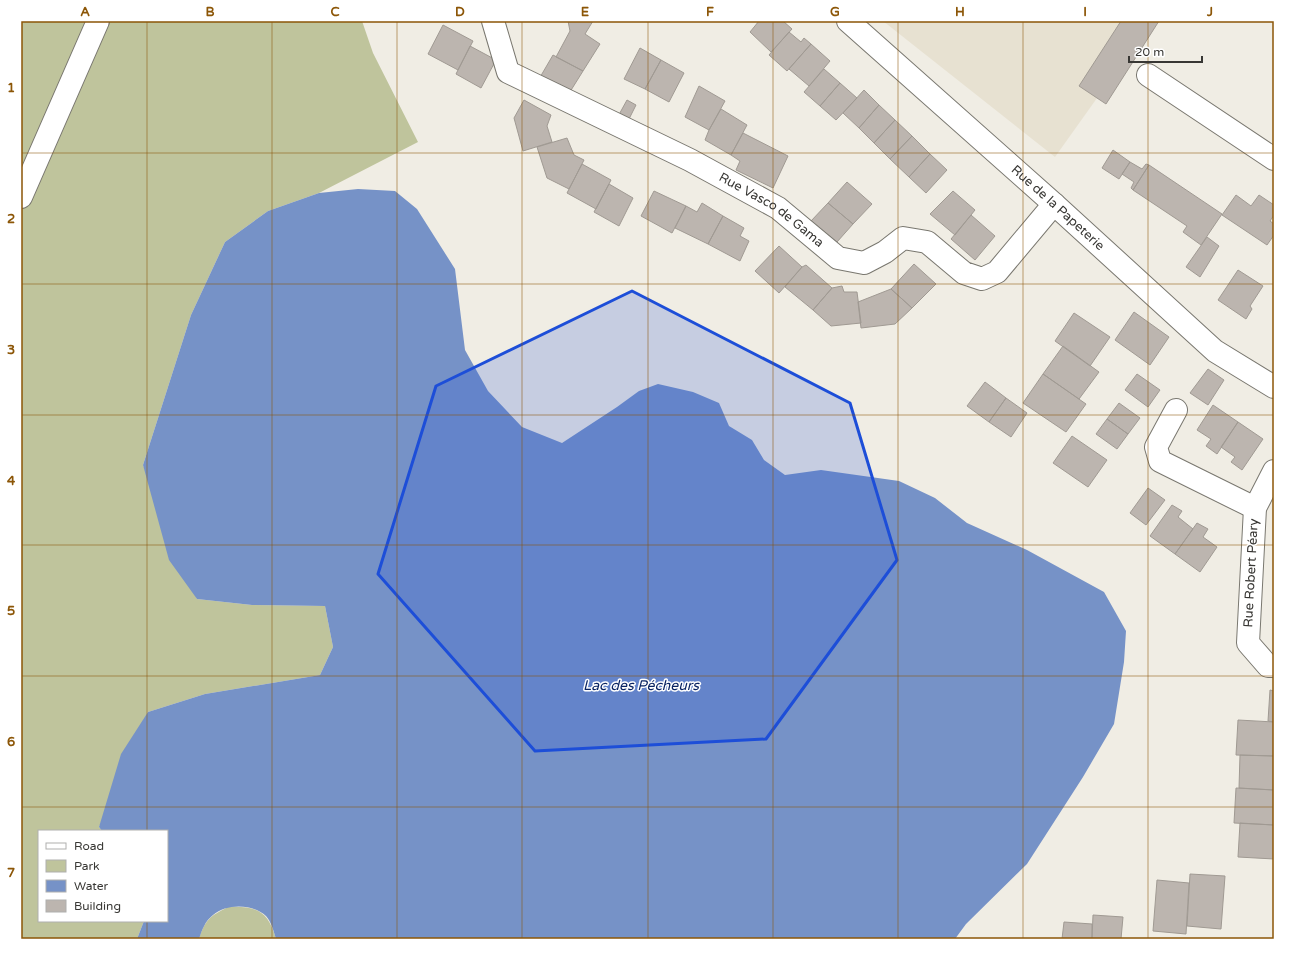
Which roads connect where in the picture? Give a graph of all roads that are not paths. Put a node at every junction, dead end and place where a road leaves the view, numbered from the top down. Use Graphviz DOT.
graph roads {
  1 [pos="98,21"];
  2 [pos="493,21"];
  3 [pos="848,21"];
  4 [pos="1148,75"];
  5 [pos="1274,159"];
  6 [pos="21,197"];
  7 [pos="1054,204"];
  8 [pos="1274,387"];
  9 [pos="1176,410"];
  10 [pos="1274,471"];
  11 [pos="1255,508"];
  12 [pos="1274,666"];
  1 -- 6 [label="street"];
  2 -- 7 [label="street, Rue Vasco de Gama"];
  3 -- 7 [label="street, Rue de la Papeterie"];
  4 -- 5 [label="street"];
  7 -- 8 [label="street, Rue de la Papeterie"];
  9 -- 11 [label="street"];
  10 -- 11 [label="street, Rue Robert Péary"];
  11 -- 12 [label="street, Rue Robert Péary"];
}
